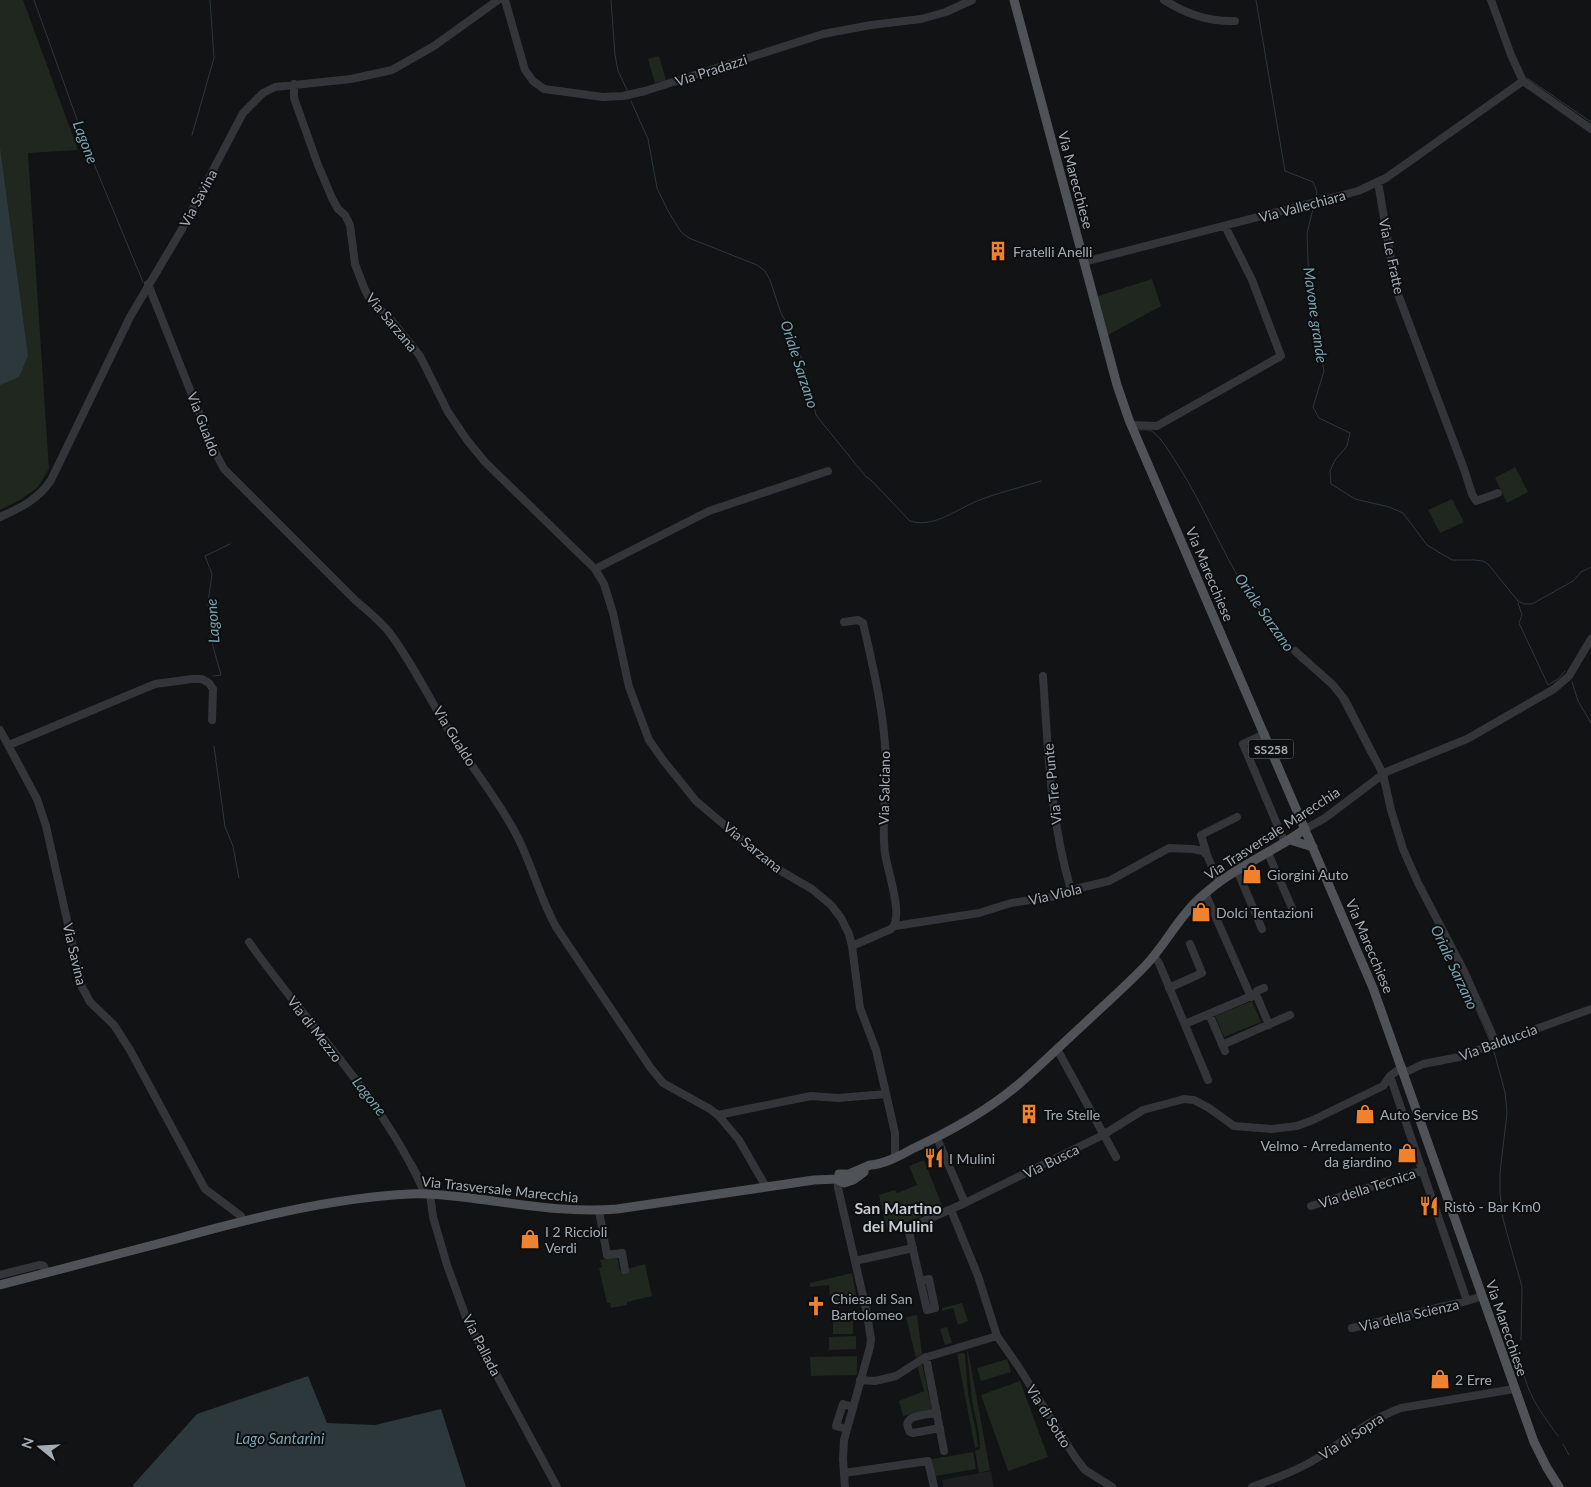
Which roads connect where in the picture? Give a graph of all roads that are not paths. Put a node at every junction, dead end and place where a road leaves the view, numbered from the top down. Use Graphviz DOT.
graph roads {
  1 [pos="498,0"];
  2 [pos="505,0"];
  3 [pos="972,0"];
  4 [pos="1014,0"];
  5 [pos="1164,0"];
  6 [pos="1491,0"];
  7 [pos="1235,21"];
  8 [pos="1523,80"];
  9 [pos="294,84"];
  10 [pos="1591,129"];
  11 [pos="1378,182"];
  12 [pos="1225,226"];
  13 [pos="1084,262"];
  14 [pos="148,284"];
  15 [pos="1131,425"];
  16 [pos="828,471"];
  17 [pos="1498,493"];
  18 [pos="0,518"];
  19 [pos="596,569"];
  20 [pos="844,622"];
  21 [pos="1591,639"];
  22 [pos="1296,651"];
  23 [pos="1043,676"];
  24 [pos="212,720"];
  25 [pos="0,730"];
  26 [pos="1265,734"];
  27 [pos="9,745"];
  28 [pos="1383,774"];
  29 [pos="1237,817"];
  30 [pos="1305,828"];
  31 [pos="1288,842"];
  32 [pos="1313,848"];
  33 [pos="1268,853"];
  34 [pos="1207,855"];
  35 [pos="1237,870"];
  36 [pos="1218,882"];
  37 [pos="1071,890"];
  38 [pos="1205,893"];
  39 [pos="1292,908"];
  40 [pos="895,926"];
  41 [pos="1262,929"];
  42 [pos="249,942"];
  43 [pos="1190,944"];
  44 [pos="852,946"];
  45 [pos="1154,956"];
  46 [pos="1169,988"];
  47 [pos="1264,988"];
  48 [pos="1253,995"];
  49 [pos="1591,1009"];
  50 [pos="1209,1014"];
  51 [pos="1290,1015"];
  52 [pos="1184,1024"];
  53 [pos="1269,1025"];
  54 [pos="1496,1043"];
  55 [pos="1057,1049"];
  56 [pos="1403,1070"];
  57 [pos="1390,1076"];
  58 [pos="1208,1080"];
  59 [pos="886,1094"];
  60 [pos="718,1115"];
  61 [pos="1102,1135"];
  62 [pos="937,1138"];
  63 [pos="895,1157"];
  64 [pos="1116,1157"];
  65 [pos="1423,1170"];
  66 [pos="842,1178"];
  67 [pos="766,1187"];
  68 [pos="427,1194"];
  69 [pos="965,1204"];
  70 [pos="226,1205"];
  71 [pos="1312,1206"];
  72 [pos="950,1210"];
  73 [pos="599,1211"];
  74 [pos="268,1216"];
  75 [pos="239,1222"];
  76 [pos="913,1248"];
  77 [pos="855,1261"];
  78 [pos="625,1270"];
  79 [pos="46,1273"];
  80 [pos="0,1275"];
  81 [pos="920,1282"];
  82 [pos="0,1285"];
  83 [pos="1482,1296"];
  84 [pos="1467,1301"];
  85 [pos="1352,1328"];
  86 [pos="997,1336"];
  87 [pos="926,1357"];
  88 [pos="860,1380"];
  89 [pos="1514,1389"];
  90 [pos="853,1407"];
  91 [pos="937,1413"];
  92 [pos="940,1428"];
  93 [pos="846,1429"];
  94 [pos="944,1451"];
  95 [pos="844,1473"];
  96 [pos="558,1487"];
  97 [pos="845,1487"];
  98 [pos="934,1487"];
  99 [pos="1112,1487"];
  100 [pos="1252,1487"];
  101 [pos="1560,1487"];
  1 -- 9 [label="street, Via Savina"];
  2 -- 3 [label="street, Via Pradazzi"];
  4 -- 13 [label="main road, Via Marecchiese / SS258"];
  5 -- 7 [label="street"];
  6 -- 8 [label="street"];
  8 -- 10 [label="street"];
  8 -- 11 [label="street"];
  9 -- 14 [label="street, Via Savina"];
  9 -- 19 [label="street, Via Sarzana"];
  11 -- 12 [label="street, Via Vallechiara"];
  11 -- 17 [label="street, Via Le Fratte"];
  12 -- 13 [label="street, Via Vallechiara"];
  12 -- 15 [label="street"];
  13 -- 15 [label="main road, Via Marecchiese / SS258"];
  14 -- 18 [label="street, Via Savina"];
  14 -- 60 [label="street, Via Gualdo"];
  15 -- 26 [label="main road, Via Marecchiese / SS258"];
  16 -- 19 [label="street"];
  19 -- 44 [label="street, Via Sarzana"];
  20 -- 40 [label="street, Via Salciano"];
  21 -- 28 [label="street, Via Trasversale Marecchia"];
  22 -- 28 [label="street"];
  23 -- 37 [label="street, Via Tre Punte"];
  24 -- 27 [label="street"];
  25 -- 27 [label="street, Via Savina"];
  26 -- 30 [label="main road, Via Marecchiese / SS258"];
  26 -- 31 [label="street"];
  27 -- 70 [label="street, Via Savina"];
  28 -- 30 [label="street, Via Trasversale Marecchia"];
  28 -- 54 [label="street"];
  29 -- 34 [label="street"];
  30 -- 31 [label="main road, Via Trasversale Marecchia"];
  30 -- 32 [label="main road, Via Marecchiese / SS258"];
  31 -- 32 [label="main road"];
  31 -- 33 [label="main road, Via Trasversale Marecchia"];
  32 -- 56 [label="main road, Via Marecchiese / SS258"];
  33 -- 35 [label="main road, Via Trasversale Marecchia"];
  33 -- 39 [label="street"];
  34 -- 36 [label="street"];
  34 -- 37 [label="street, Via Viola"];
  35 -- 36 [label="main road, Via Trasversale Marecchia"];
  35 -- 41 [label="street"];
  36 -- 38 [label="main road, Via Trasversale Marecchia"];
  37 -- 40 [label="street, Via Viola"];
  38 -- 45 [label="main road, Via Trasversale Marecchia"];
  38 -- 48 [label="street"];
  40 -- 44 [label="street"];
  42 -- 68 [label="street, Via di Mezzo"];
  43 -- 46 [label="street"];
  44 -- 59 [label="street, Via Sarzana"];
  45 -- 46 [label="street"];
  45 -- 55 [label="main road, Via Trasversale Marecchia"];
  46 -- 52 [label="street"];
  47 -- 48 [label="street"];
  48 -- 50 [label="street"];
  48 -- 53 [label="street"];
  49 -- 54 [label="street, Via Balduccia"];
  50 -- 52 [label="street"];
  50 -- 53 [label="street"];
  51 -- 53 [label="street"];
  52 -- 58 [label="street"];
  54 -- 56 [label="street, Via Balduccia"];
  55 -- 61 [label="street"];
  55 -- 62 [label="main road, Via Trasversale Marecchia"];
  56 -- 57 [label="street, Via Busca"];
  56 -- 83 [label="main road, Via Marecchiese / SS258"];
  57 -- 61 [label="street, Via Busca"];
  57 -- 65 [label="street, Via della Scienza"];
  59 -- 60 [label="street"];
  59 -- 63 [label="street, Via Sarzana"];
  60 -- 67 [label="street, Via Gualdo"];
  61 -- 64 [label="street"];
  61 -- 69 [label="street, Via Busca"];
  62 -- 63 [label="main road, Via Trasversale Marecchia"];
  62 -- 69 [label="street"];
  63 -- 66 [label="main road, Via Trasversale Marecchia"];
  65 -- 71 [label="street, Via della Tecnica"];
  65 -- 84 [label="street, Via della Scienza"];
  66 -- 67 [label="main road, Via Trasversale Marecchia"];
  66 -- 77 [label="street"];
  67 -- 73 [label="main road, Via Trasversale Marecchia"];
  68 -- 73 [label="main road, Via Trasversale Marecchia"];
  68 -- 74 [label="main road, Via Trasversale Marecchia"];
  68 -- 96 [label="street, Via Pallada"];
  69 -- 72 [label="street, Via Busca"];
  70 -- 74 [label="street, Via Savina"];
  70 -- 75 [label="street, Via Savina"];
  72 -- 76 [label="street, Via Busca"];
  72 -- 86 [label="street"];
  73 -- 78 [label="street"];
  74 -- 75 [label="main road, Via Trasversale Marecchia"];
  75 -- 79 [label="main road, Via Trasversale Marecchia"];
  76 -- 77 [label="street"];
  76 -- 81 [label="street"];
  77 -- 88 [label="street"];
  79 -- 80 [label="street, Via Trasversale Marecchia"];
  79 -- 82 [label="main road, Via Trasversale Marecchia"];
  83 -- 84 [label="street, Via della Scienza"];
  83 -- 89 [label="main road, Via Marecchiese / SS258"];
  84 -- 85 [label="street, Via della Scienza"];
  86 -- 87 [label="street"];
  86 -- 99 [label="street, Via di Sotto"];
  87 -- 88 [label="street"];
  87 -- 91 [label="street"];
  88 -- 90 [label="street"];
  89 -- 100 [label="street, Via di Sopra"];
  89 -- 101 [label="main road, Via Marecchiese / SS258"];
  90 -- 93 [label="street"];
  90 -- 93 [label="street"];
  91 -- 92 [label="street"];
  91 -- 92 [label="street"];
  92 -- 94 [label="street"];
  93 -- 95 [label="street"];
  95 -- 97 [label="street"];
  95 -- 98 [label="street"];
}
